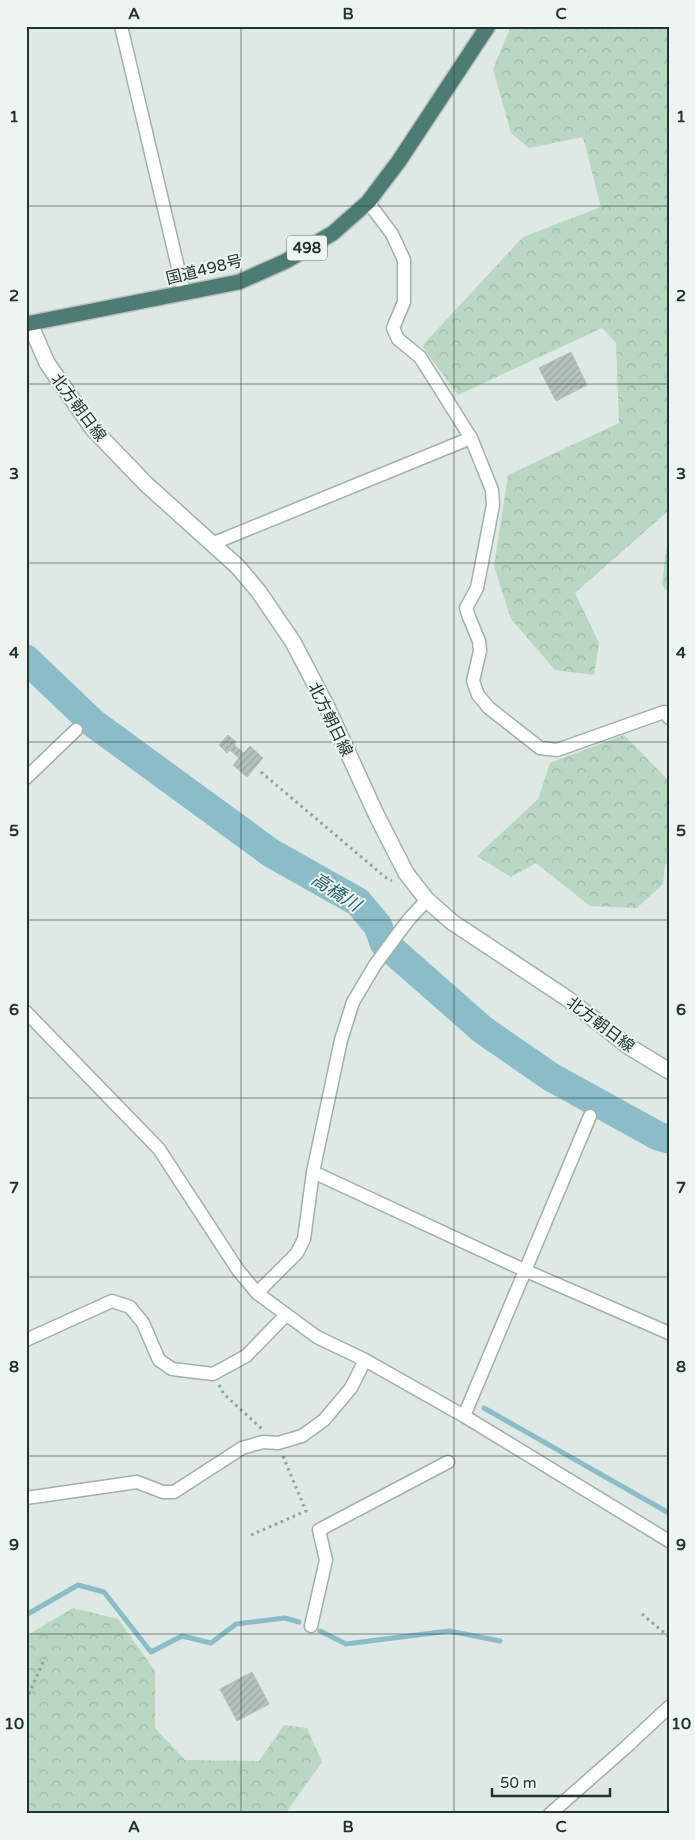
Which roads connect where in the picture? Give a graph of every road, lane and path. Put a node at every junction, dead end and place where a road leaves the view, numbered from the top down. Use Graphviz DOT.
graph roads {
  1 [pos="121,26"];
  2 [pos="488,26"];
  3 [pos="368,202"];
  4 [pos="184,293"];
  5 [pos="28,324"];
  6 [pos="471,438"];
  7 [pos="214,543"];
  8 [pos="669,718"];
  9 [pos="76,730"];
  10 [pos="261,772"];
  11 [pos="26,778"];
  12 [pos="394,882"];
  13 [pos="427,900"];
  14 [pos="26,1012"];
  15 [pos="669,1071"];
  16 [pos="590,1116"];
  17 [pos="313,1172"];
  18 [pos="524,1270"];
  19 [pos="257,1293"];
  20 [pos="286,1315"];
  21 [pos="669,1333"];
  22 [pos="26,1340"];
  23 [pos="365,1360"];
  24 [pos="213,1374"];
  25 [pos="464,1416"];
  26 [pos="278,1443"];
  27 [pos="448,1462"];
  28 [pos="26,1498"];
  29 [pos="251,1535"];
  30 [pos="669,1541"];
  31 [pos="642,1614"];
  32 [pos="311,1626"];
  33 [pos="669,1637"];
  34 [pos="45,1658"];
  35 [pos="26,1700"];
  36 [pos="669,1707"];
  37 [pos="550,1814"];
  1 -- 4 [label="street"];
  2 -- 3 [label="highway, 国道498号 / 498"];
  3 -- 4 [label="highway, 国道498号 / 498"];
  3 -- 6 [label="street"];
  4 -- 5 [label="highway, 国道498号 / 498"];
  5 -- 7 [label="main road, 北方朝日線"];
  6 -- 7 [label="street"];
  6 -- 8 [label="street"];
  7 -- 13 [label="main road, 北方朝日線"];
  9 -- 11 [label="street"];
  10 -- 12 [label="path"];
  13 -- 15 [label="main road, 北方朝日線"];
  13 -- 17 [label="street"];
  14 -- 19 [label="street"];
  16 -- 18 [label="street"];
  17 -- 18 [label="street"];
  17 -- 19 [label="street"];
  18 -- 21 [label="street"];
  18 -- 25 [label="street"];
  19 -- 20 [label="street"];
  20 -- 23 [label="street"];
  20 -- 24 [label="street"];
  22 -- 24 [label="street"];
  23 -- 25 [label="street"];
  23 -- 26 [label="street"];
  24 -- 26 [label="path"];
  25 -- 30 [label="street"];
  26 -- 28 [label="street"];
  26 -- 29 [label="path"];
  27 -- 32 [label="street"];
  31 -- 33 [label="path"];
  34 -- 35 [label="path"];
  36 -- 37 [label="street"];
}
